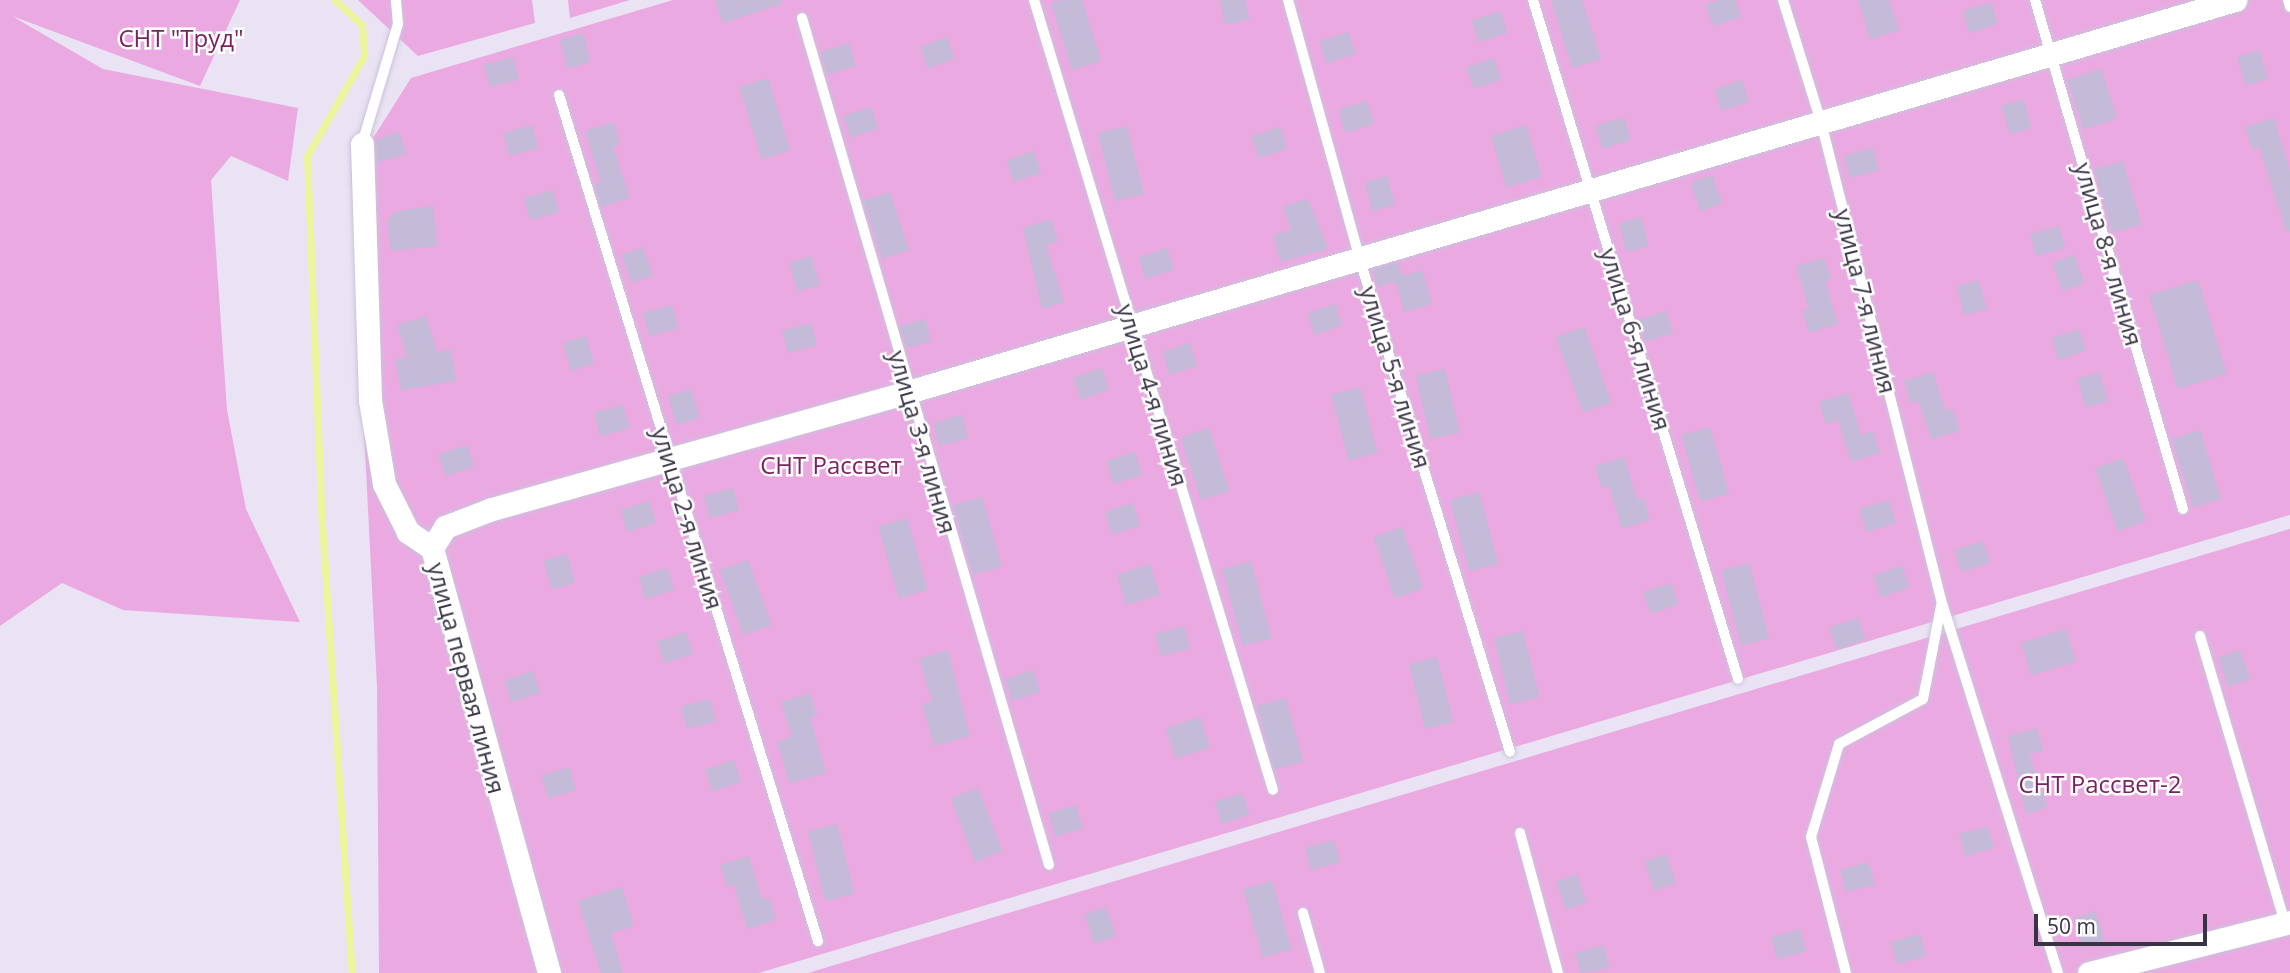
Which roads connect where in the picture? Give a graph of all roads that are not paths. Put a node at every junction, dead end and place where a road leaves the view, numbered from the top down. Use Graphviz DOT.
graph roads {
  1 [pos="396,0"];
  2 [pos="1034,0"];
  3 [pos="1288,0"];
  4 [pos="1533,0"];
  5 [pos="1783,0"];
  6 [pos="2035,0"];
  7 [pos="2235,0"];
  8 [pos="2288,0"];
  9 [pos="2290,7"];
  10 [pos="802,18"];
  11 [pos="2051,54"];
  12 [pos="559,95"];
  13 [pos="1821,122"];
  14 [pos="362,144"];
  15 [pos="1590,188"];
  16 [pos="1360,260"];
  17 [pos="1131,324"];
  18 [pos="908,392"];
  19 [pos="669,457"];
  20 [pos="2183,509"];
  21 [pos="432,548"];
  22 [pos="1942,603"];
  23 [pos="2200,636"];
  24 [pos="1738,679"];
  25 [pos="1510,752"];
  26 [pos="1273,790"];
  27 [pos="1520,832"];
  28 [pos="1049,865"];
  29 [pos="1303,912"];
  30 [pos="2288,922"];
  31 [pos="818,941"];
  32 [pos="549,973"];
  33 [pos="1320,973"];
  34 [pos="1558,973"];
  35 [pos="1846,973"];
  36 [pos="2059,973"];
  37 [pos="2089,973"];
  1 -- 14 [label="lane"];
  2 -- 17 [label="lane, улица 4-я линия"];
  3 -- 16 [label="lane, улица 5-я линия"];
  4 -- 15 [label="lane, улица 6-я линия"];
  5 -- 13 [label="lane, улица 7-я линия"];
  6 -- 11 [label="lane, улица 8-я линия"];
  7 -- 11 [label="street"];
  8 -- 9 [label="lane"];
  10 -- 18 [label="lane, улица 3-я линия"];
  11 -- 13 [label="street"];
  11 -- 20 [label="lane, улица 8-я линия"];
  12 -- 19 [label="lane, улица 2-я линия"];
  13 -- 15 [label="street"];
  13 -- 22 [label="lane, улица 7-я линия"];
  14 -- 21 [label="street, улица первая линия"];
  15 -- 16 [label="street"];
  15 -- 24 [label="lane, улица 6-я линия"];
  16 -- 17 [label="street"];
  16 -- 25 [label="lane, улица 5-я линия"];
  17 -- 18 [label="street"];
  17 -- 26 [label="lane, улица 4-я линия"];
  18 -- 19 [label="street"];
  18 -- 28 [label="lane, улица 3-я линия"];
  19 -- 21 [label="street"];
  19 -- 31 [label="lane, улица 2-я линия"];
  21 -- 32 [label="street, улица первая линия"];
  22 -- 35 [label="lane"];
  22 -- 36 [label="lane, улица 7-я линия"];
  23 -- 30 [label="lane"];
  27 -- 34 [label="lane"];
  29 -- 33 [label="lane"];
  30 -- 37 [label="street"];
}
